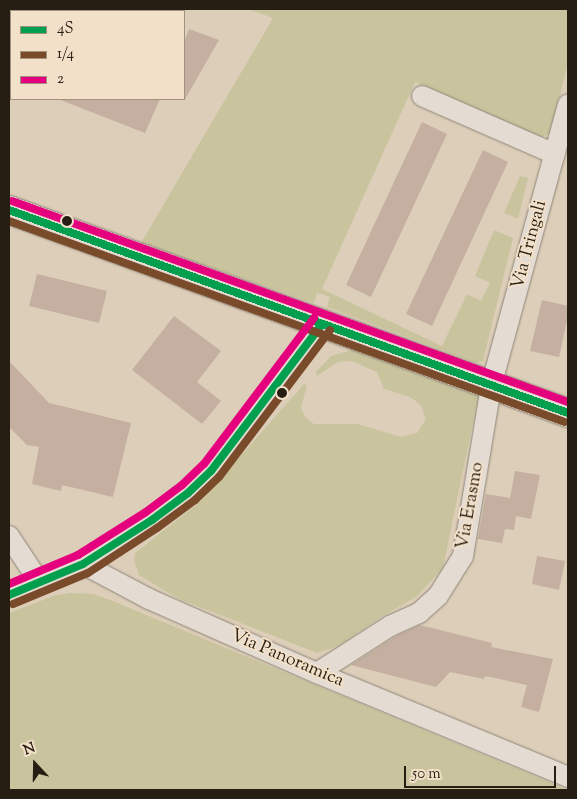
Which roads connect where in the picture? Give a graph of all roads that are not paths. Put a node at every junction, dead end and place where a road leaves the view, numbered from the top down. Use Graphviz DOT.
graph roads {
  1 [pos="422,96"];
  2 [pos="568,104"];
  3 [pos="555,154"];
  4 [pos="9,210"];
  5 [pos="322,324"];
  6 [pos="491,386"];
  7 [pos="568,413"];
  8 [pos="9,536"];
  9 [pos="83,564"];
  10 [pos="40,583"];
  11 [pos="9,595"];
  12 [pos="318,673"];
  13 [pos="568,777"];
  1 -- 3 [label="street"];
  2 -- 3 [label="street, Via Tringali"];
  3 -- 6 [label="street, Via Tringali"];
  4 -- 5 [label="main road"];
  5 -- 6 [label="main road"];
  5 -- 9 [label="street"];
  6 -- 7 [label="main road"];
  6 -- 12 [label="street, Via Erasmo"];
  8 -- 10 [label="street"];
  9 -- 10 [label="street"];
  9 -- 12 [label="street, Via Panoramica"];
  10 -- 11 [label="street"];
  12 -- 13 [label="street, Via Panoramica"];
}
